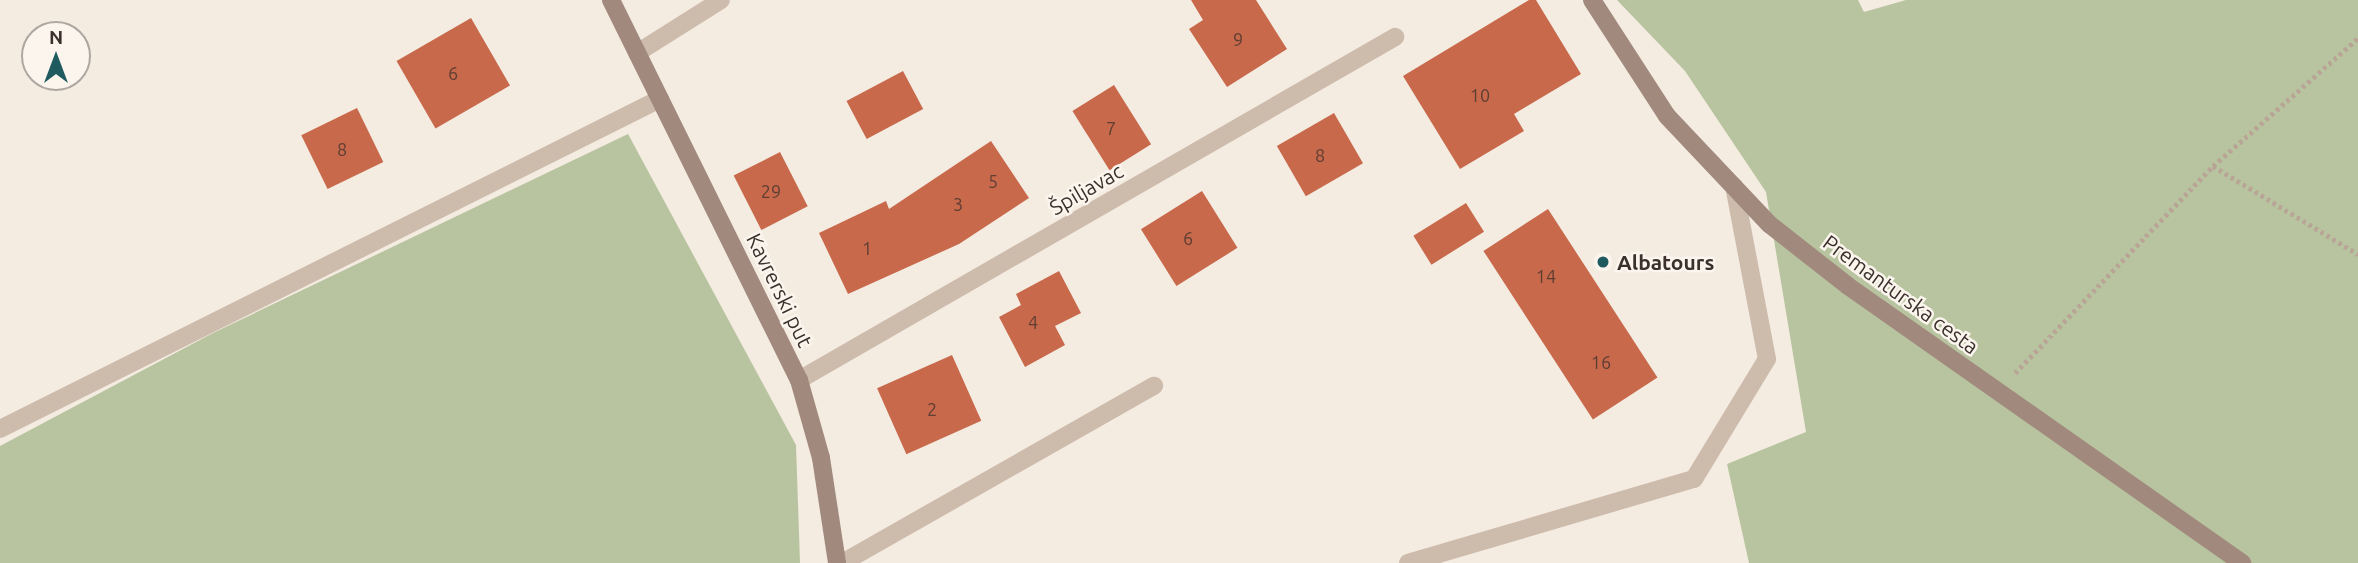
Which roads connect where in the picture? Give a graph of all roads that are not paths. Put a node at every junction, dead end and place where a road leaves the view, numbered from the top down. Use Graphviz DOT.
graph roads {
  1 [pos="611,0"];
  2 [pos="721,0"];
  3 [pos="1592,0"];
  4 [pos="1395,37"];
  5 [pos="637,53"];
  6 [pos="660,99"];
  7 [pos="1734,186"];
  8 [pos="799,380"];
  9 [pos="1154,386"];
  10 [pos="0,429"];
  11 [pos="840,563"];
  12 [pos="1408,563"];
  13 [pos="2242,563"];
  1 -- 5 [label="main road, Kavrerski put"];
  2 -- 5 [label="street"];
  3 -- 7 [label="main road, Premanturska cesta"];
  4 -- 8 [label="street, Špiljavac"];
  5 -- 6 [label="main road, Kavrerski put"];
  6 -- 8 [label="main road, Kavrerski put"];
  6 -- 10 [label="street"];
  7 -- 12 [label="street"];
  7 -- 13 [label="main road, Premanturska cesta"];
  8 -- 11 [label="main road, Kavrerski put"];
  9 -- 11 [label="street"];
}
